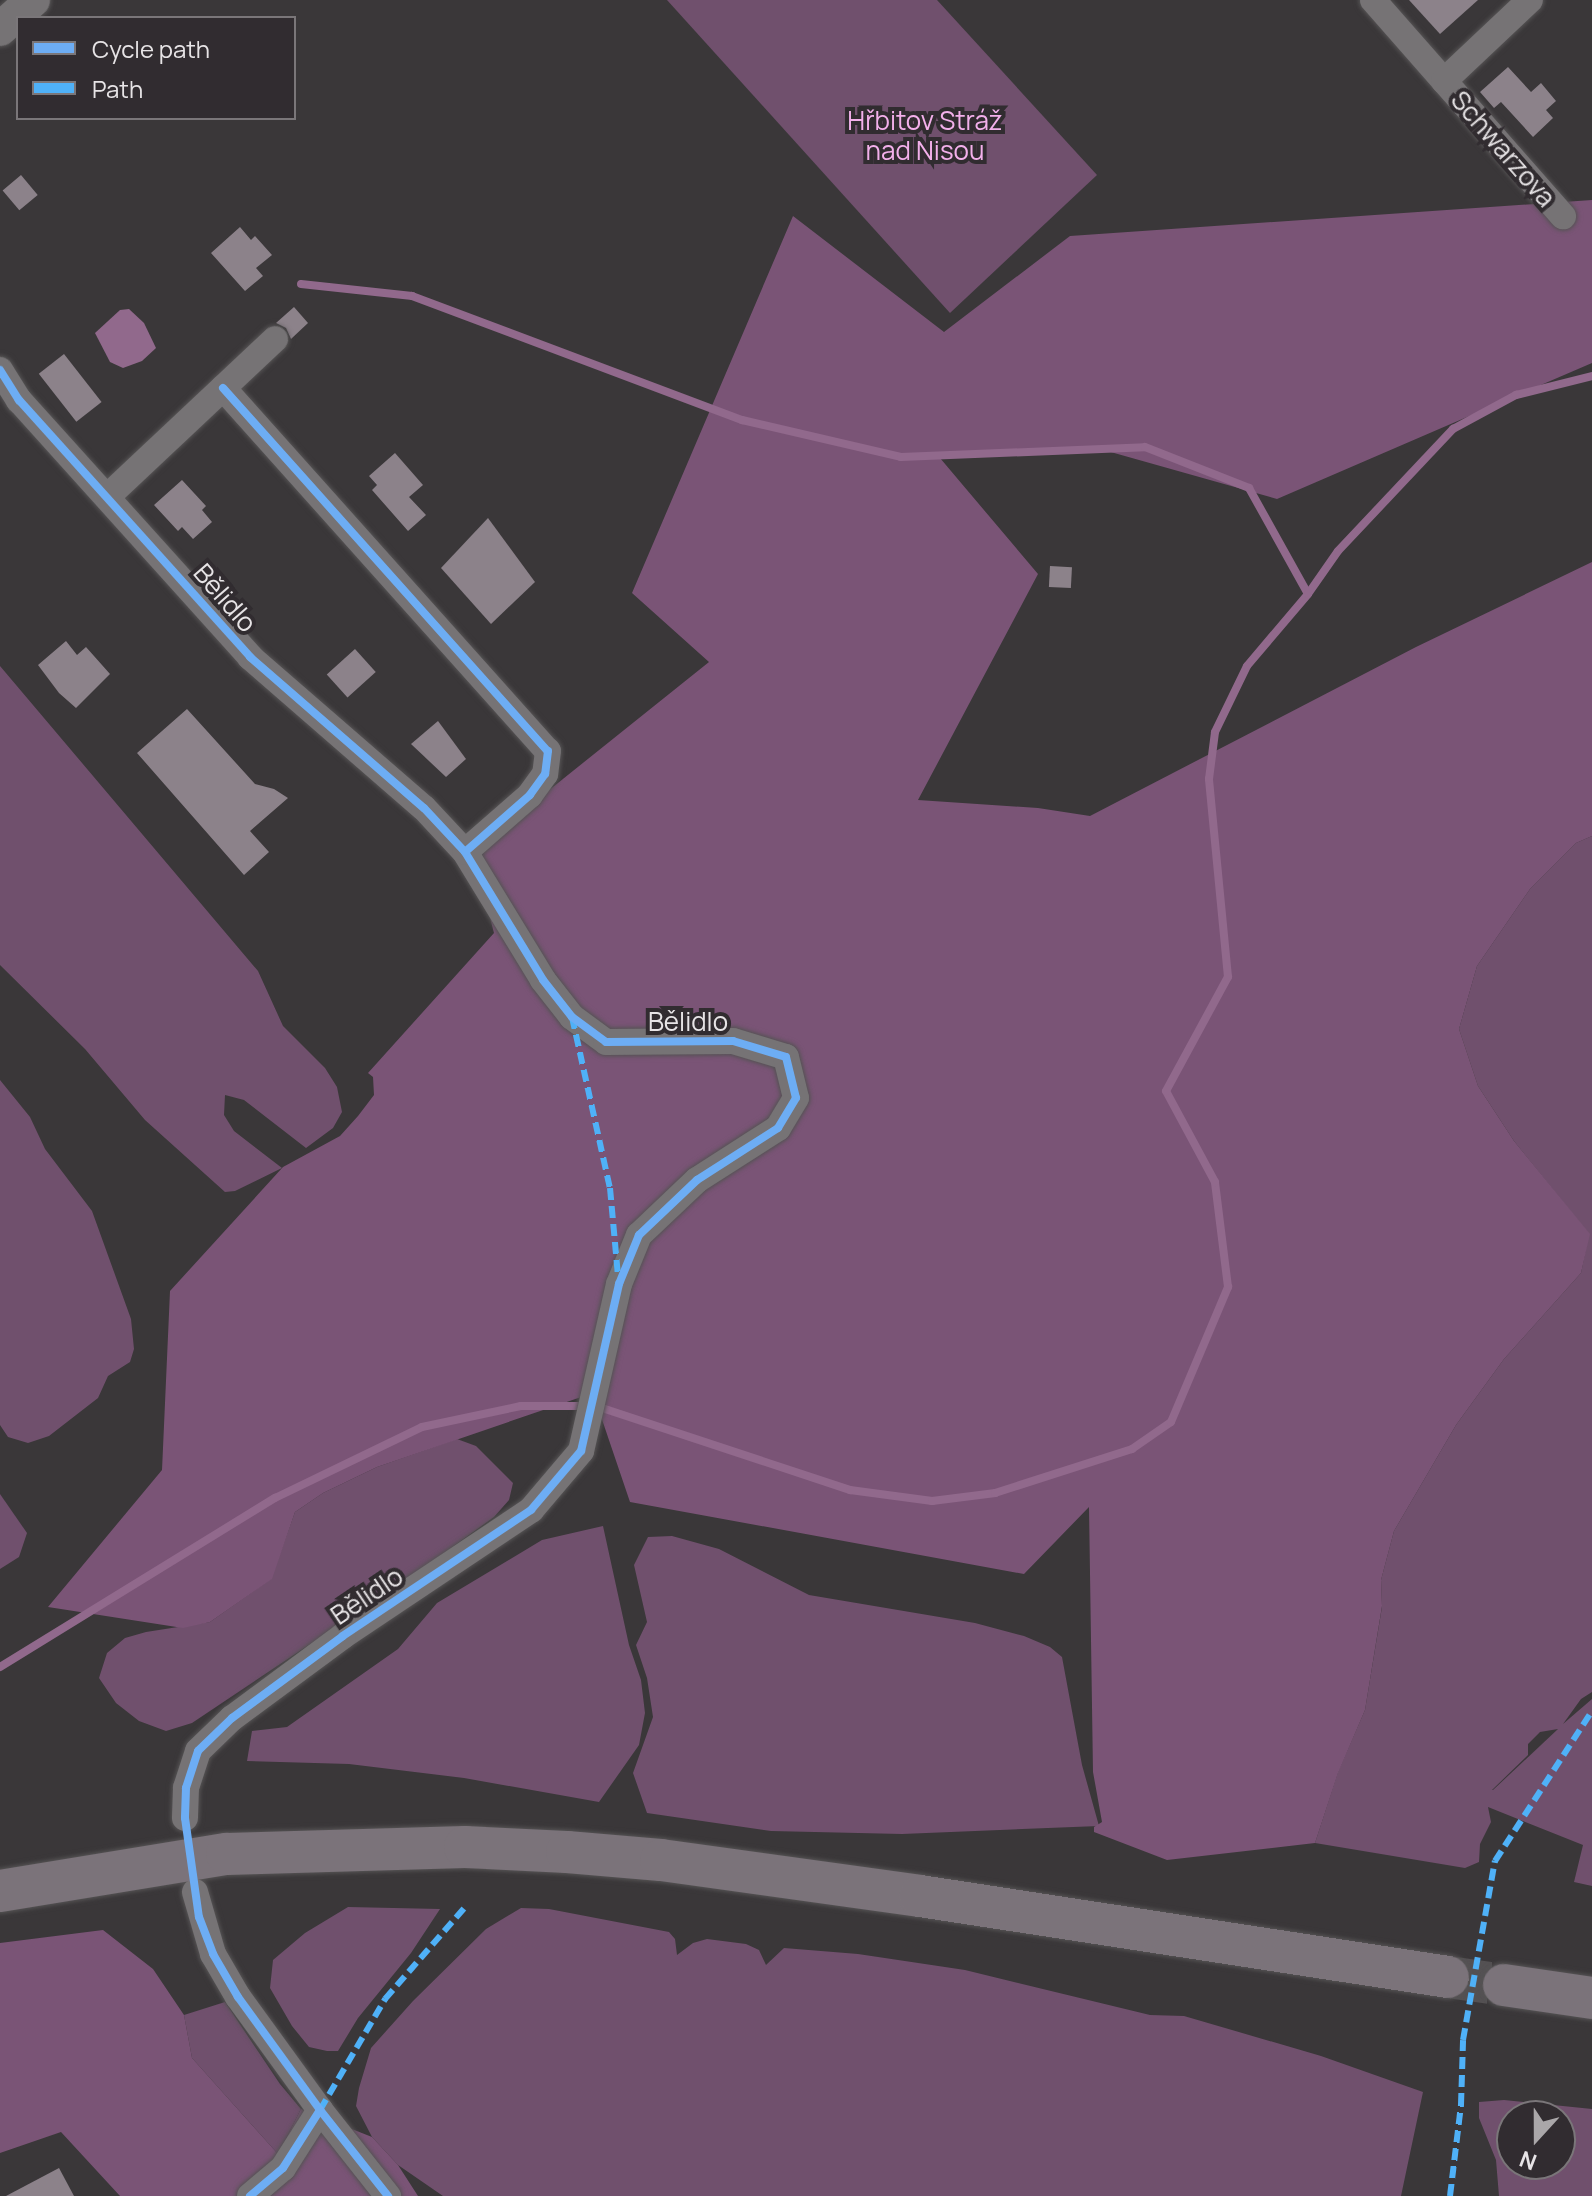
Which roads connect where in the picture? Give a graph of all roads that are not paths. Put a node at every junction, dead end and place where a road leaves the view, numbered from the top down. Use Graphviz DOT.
graph roads {
  1 [pos="33,0"];
  2 [pos="1373,0"];
  3 [pos="1530,0"];
  4 [pos="0,29"];
  5 [pos="1444,81"];
  6 [pos="1563,216"];
  7 [pos="275,339"];
  8 [pos="0,370"];
  9 [pos="223,388"];
  10 [pos="108,496"];
  11 [pos="465,852"];
  12 [pos="185,1818"];
  13 [pos="0,1891"];
  14 [pos="195,1892"];
  15 [pos="1448,1977"];
  16 [pos="1504,1985"];
  17 [pos="1592,1998"];
  18 [pos="320,2110"];
  19 [pos="250,2196"];
  20 [pos="388,2196"];
  1 -- 4 [label="street"];
  2 -- 5 [label="street, Schwarzova"];
  3 -- 5 [label="street, Schwarzova"];
  5 -- 6 [label="street, Schwarzova"];
  7 -- 9 [label="street"];
  8 -- 10 [label="street, Bělidlo"];
  9 -- 10 [label="street"];
  9 -- 11 [label="street"];
  10 -- 11 [label="street, Bělidlo"];
  11 -- 12 [label="street, Bělidlo"];
  13 -- 15 [label="main road"];
  14 -- 18 [label="street"];
  16 -- 17 [label="main road"];
  18 -- 19 [label="street"];
  18 -- 20 [label="street"];
}
